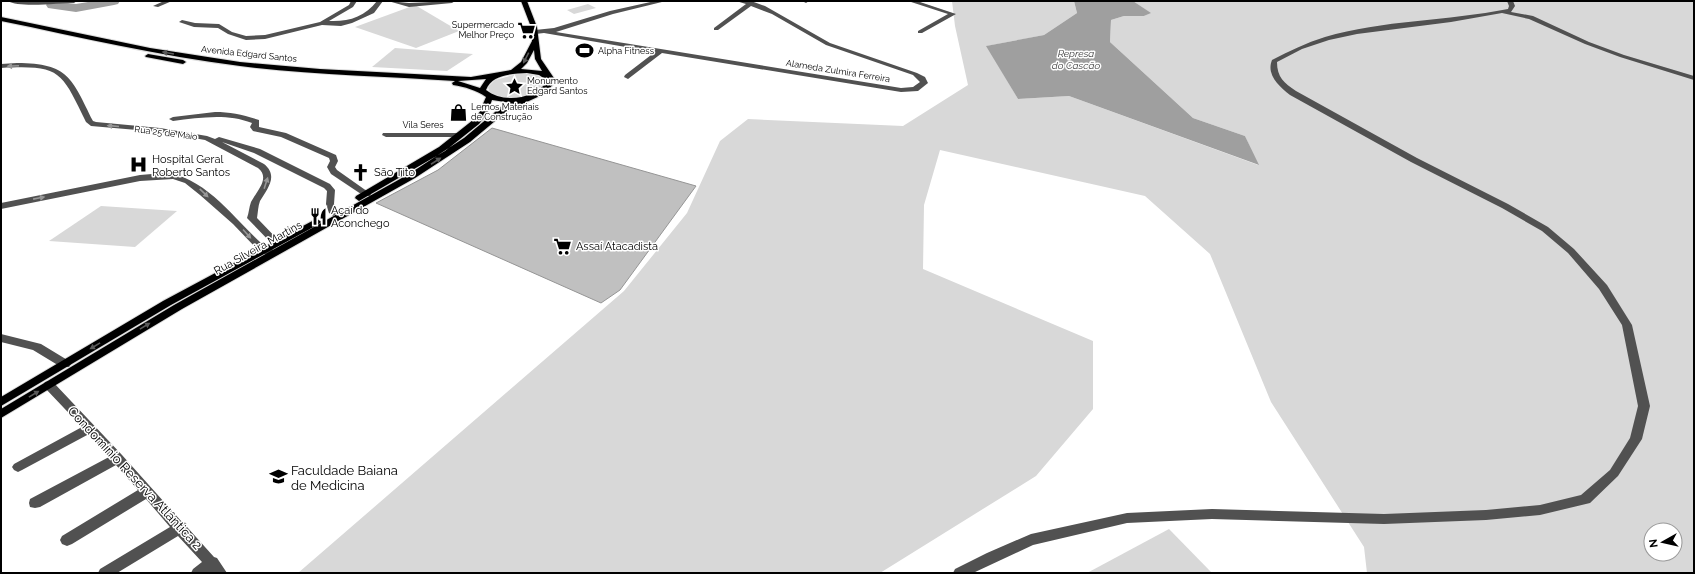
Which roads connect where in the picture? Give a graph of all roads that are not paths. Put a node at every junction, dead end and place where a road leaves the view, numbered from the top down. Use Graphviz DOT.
graph roads {
  1 [pos="11,1"];
  2 [pos="74,1"];
  3 [pos="169,1"];
  4 [pos="354,1"];
  5 [pos="380,1"];
  6 [pos="392,1"];
  7 [pos="452,1"];
  8 [pos="524,1"];
  9 [pos="663,1"];
  10 [pos="739,1"];
  11 [pos="912,1"];
  12 [pos="1510,1"];
  13 [pos="751,3"];
  14 [pos="156,6"];
  15 [pos="1504,12"];
  16 [pos="1,19"];
  17 [pos="182,22"];
  18 [pos="322,23"];
  19 [pos="1,25"];
  20 [pos="716,29"];
  21 [pos="535,32"];
  22 [pos="546,32"];
  23 [pos="920,32"];
  24 [pos="535,41"];
  25 [pos="660,51"];
  26 [pos="1,66"];
  27 [pos="513,72"];
  28 [pos="499,75"];
  29 [pos="548,75"];
  30 [pos="628,77"];
  31 [pos="1694,78"];
  32 [pos="482,91"];
  33 [pos="489,98"];
  34 [pos="524,99"];
  35 [pos="173,119"];
  36 [pos="386,135"];
  37 [pos="460,135"];
  38 [pos="207,138"];
  39 [pos="367,194"];
  40 [pos="1,206"];
  41 [pos="333,213"];
  42 [pos="275,248"];
  43 [pos="263,251"];
  44 [pos="1,338"];
  45 [pos="65,364"];
  46 [pos="49,385"];
  47 [pos="1,402"];
  48 [pos="1,414"];
  49 [pos="90,428"];
  50 [pos="118,458"];
  51 [pos="18,466"];
  52 [pos="148,491"];
  53 [pos="35,503"];
  54 [pos="181,527"];
  55 [pos="67,540"];
  56 [pos="216,568"];
  57 [pos="105,573"];
  58 [pos="198,573"];
  59 [pos="960,573"];
  1 -- 2 [label="street"];
  3 -- 14 [label="street"];
  4 -- 18 [label="street"];
  5 -- 18 [label="street"];
  6 -- 7 [label="street"];
  8 -- 21 [label="main road"];
  9 -- 22 [label="street, Alameda Zulmira Ferreira"];
  10 -- 13 [label="street, Alameda Zulmira Ferreira"];
  11 -- 23 [label="street"];
  12 -- 15 [label="street"];
  13 -- 20 [label="street"];
  13 -- 25 [label="street, Alameda Zulmira Ferreira"];
  15 -- 31 [label="street"];
  15 -- 59 [label="street"];
  28 -- 16 [label="main road, Avenida Edgard Santos, one-way"];
  17 -- 18 [label="street"];
  19 -- 32 [label="main road, Avenida Edgard Santos"];
  21 -- 22 [label="street, Alameda Zulmira Ferreira"];
  21 -- 24 [label="main road"];
  22 -- 25 [label="street, Alameda Zulmira Ferreira"];
  24 -- 27 [label="main road, one-way"];
  24 -- 29 [label="main road"];
  25 -- 30 [label="street"];
  38 -- 26 [label="street, Rua 25 de Maio, one-way"];
  27 -- 28 [label="main road, Avenida Edgard Santos"];
  27 -- 29 [label="main road, Avenida Edgard Santos"];
  28 -- 32 [label="main road"];
  29 -- 34 [label="main road"];
  32 -- 33 [label="main road"];
  33 -- 34 [label="main road"];
  33 -- 37 [label="main road, Rua Silveira Martins"];
  42 -- 34 [label="main road, Rua Silveira Martins, one-way"];
  35 -- 39 [label="street"];
  36 -- 37 [label="street, Vila Seres"];
  37 -- 39 [label="main road, Rua Silveira Martins"];
  38 -- 41 [label="street"];
  42 -- 38 [label="street, Rua 25 de Maio, one-way"];
  39 -- 41 [label="main road, Rua Silveira Martins"];
  40 -- 43 [label="street, one-way"];
  41 -- 42 [label="main road, Rua Silveira Martins"];
  42 -- 43 [label="street"];
  46 -- 42 [label="main road, Rua Silveira Martins, one-way"];
  43 -- 45 [label="main road, Rua Silveira Martins, one-way"];
  44 -- 45 [label="street"];
  45 -- 47 [label="main road, Rua Silveira Martins"];
  48 -- 46 [label="main road, Rua Silveira Martins, one-way"];
  46 -- 49 [label="street, Condomínio Reserva Atlântica 2"];
  49 -- 50 [label="street, Condomínio Reserva Atlântica 2"];
  49 -- 51 [label="street"];
  50 -- 52 [label="street, Condomínio Reserva Atlântica 2"];
  50 -- 53 [label="street"];
  52 -- 54 [label="street, Condomínio Reserva Atlântica 2"];
  52 -- 55 [label="street"];
  54 -- 56 [label="street, Condomínio Reserva Atlântica 2"];
  54 -- 57 [label="street"];
  56 -- 58 [label="street"];
}
